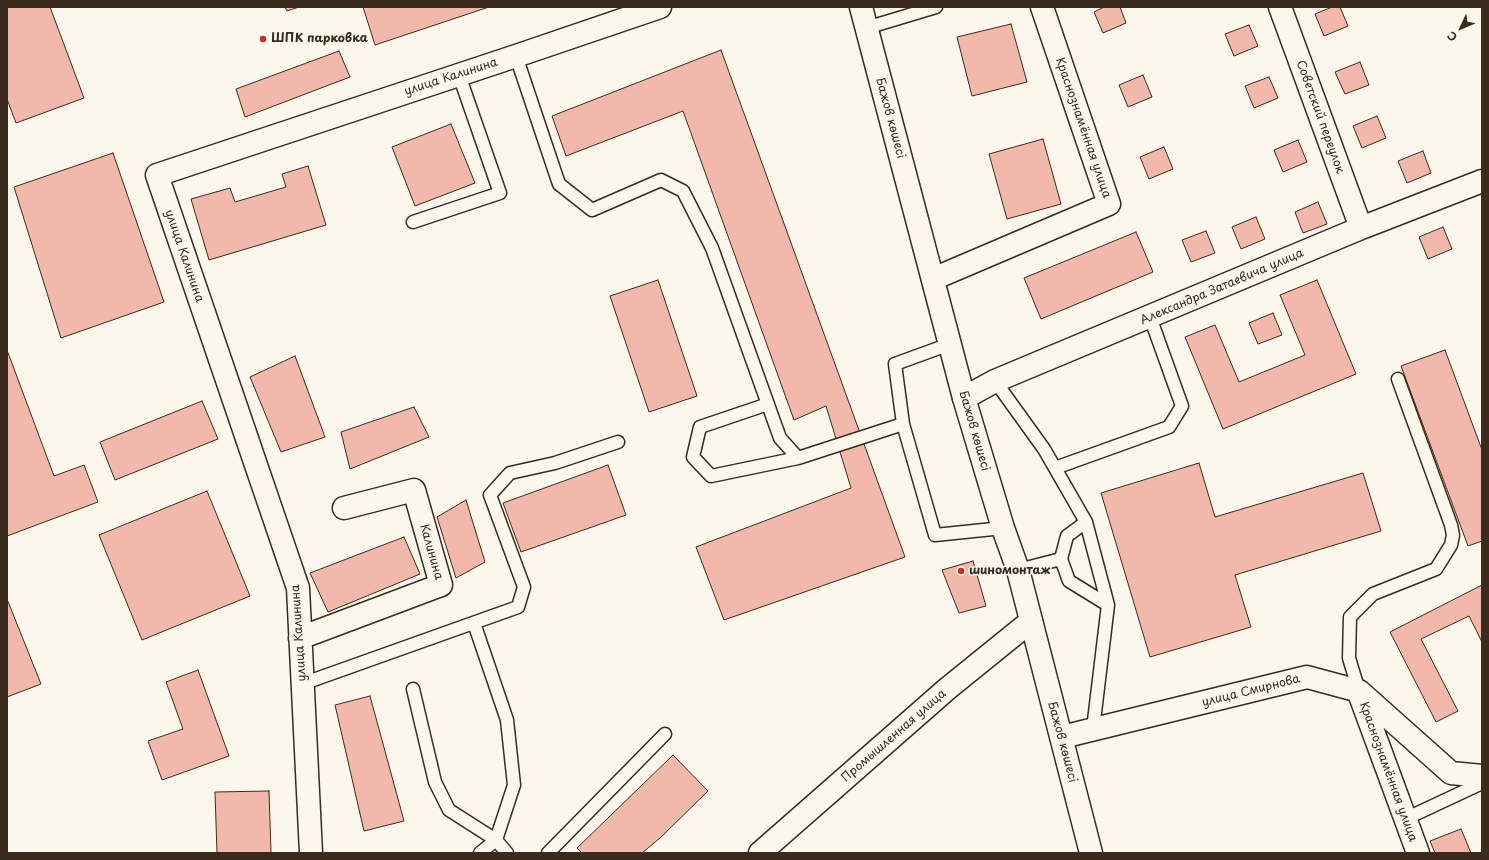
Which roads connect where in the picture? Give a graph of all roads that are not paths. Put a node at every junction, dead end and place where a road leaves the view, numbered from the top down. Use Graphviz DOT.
graph roads {
  1 [pos="660,7"];
  2 [pos="936,7"];
  3 [pos="1042,7"];
  4 [pos="1280,7"];
  5 [pos="864,17"];
  6 [pos="516,56"];
  7 [pos="459,75"];
  8 [pos="1482,181"];
  9 [pos="413,222"];
  10 [pos="1361,228"];
  11 [pos="933,279"];
  12 [pos="1150,317"];
  13 [pos="950,344"];
  14 [pos="1398,379"];
  15 [pos="995,381"];
  16 [pos="964,398"];
  17 [pos="768,404"];
  18 [pos="903,424"];
  19 [pos="618,442"];
  20 [pos="798,458"];
  21 [pos="1054,468"];
  22 [pos="344,508"];
  23 [pos="1086,522"];
  24 [pos="1003,528"];
  25 [pos="1061,559"];
  26 [pos="1018,570"];
  27 [pos="1108,605"];
  28 [pos="1031,621"];
  29 [pos="474,623"];
  30 [pos="300,638"];
  31 [pos="302,684"];
  32 [pos="413,689"];
  33 [pos="1359,691"];
  34 [pos="1093,729"];
  35 [pos="664,734"];
  36 [pos="1062,737"];
  37 [pos="1482,776"];
  38 [pos="1482,784"];
  39 [pos="1405,819"];
  40 [pos="496,840"];
  41 [pos="310,853"];
  42 [pos="480,853"];
  43 [pos="507,853"];
  44 [pos="548,853"];
  45 [pos="760,853"];
  46 [pos="1091,853"];
  47 [pos="1418,853"];
  1 -- 6 [label="street, улица Калинина"];
  2 -- 5 [label="lane"];
  3 -- 11 [label="street, Краснознамённая улица"];
  4 -- 10 [label="street, Советский переулок"];
  5 -- 11 [label="street, Бажов көшесі"];
  6 -- 7 [label="street, улица Калинина"];
  6 -- 17 [label="lane"];
  7 -- 9 [label="lane"];
  7 -- 30 [label="street, улица Калинина"];
  8 -- 10 [label="street, Александра Затаевича улица"];
  10 -- 12 [label="street, Александра Затаевича улица"];
  11 -- 13 [label="street, Бажов көшесі"];
  12 -- 15 [label="street, Александра Затаевича улица"];
  12 -- 21 [label="lane"];
  13 -- 16 [label="street, Бажов көшесі"];
  13 -- 18 [label="lane"];
  14 -- 33 [label="lane"];
  15 -- 16 [label="street, Александра Затаевича улица"];
  15 -- 21 [label="lane"];
  16 -- 24 [label="street, Бажов көшесі"];
  17 -- 20 [label="lane"];
  17 -- 20 [label="lane"];
  18 -- 20 [label="lane"];
  18 -- 24 [label="lane"];
  19 -- 29 [label="lane"];
  21 -- 23 [label="lane"];
  22 -- 30 [label="street, Калинина"];
  23 -- 25 [label="lane"];
  23 -- 27 [label="lane"];
  24 -- 26 [label="street, Бажов көшесі"];
  25 -- 26 [label="lane"];
  25 -- 27 [label="lane"];
  26 -- 28 [label="street, Бажов көшесі"];
  27 -- 34 [label="lane"];
  28 -- 36 [label="street, Бажов көшесі"];
  28 -- 45 [label="street, Промышленная улица"];
  29 -- 31 [label="lane"];
  29 -- 40 [label="lane"];
  30 -- 31 [label="street, улица Калинина"];
  31 -- 41 [label="street, улица Калинина"];
  32 -- 40 [label="lane"];
  33 -- 34 [label="street, улица Смирнова"];
  33 -- 37 [label="street, улица Смирнова"];
  33 -- 39 [label="street, Краснознамённая улица"];
  34 -- 36 [label="street, улица Смирнова"];
  35 -- 44 [label="lane"];
  36 -- 46 [label="street, Бажов көшесі"];
  38 -- 39 [label="lane"];
  39 -- 47 [label="street, Краснознамённая улица"];
  40 -- 42 [label="lane"];
  40 -- 43 [label="lane"];
}
